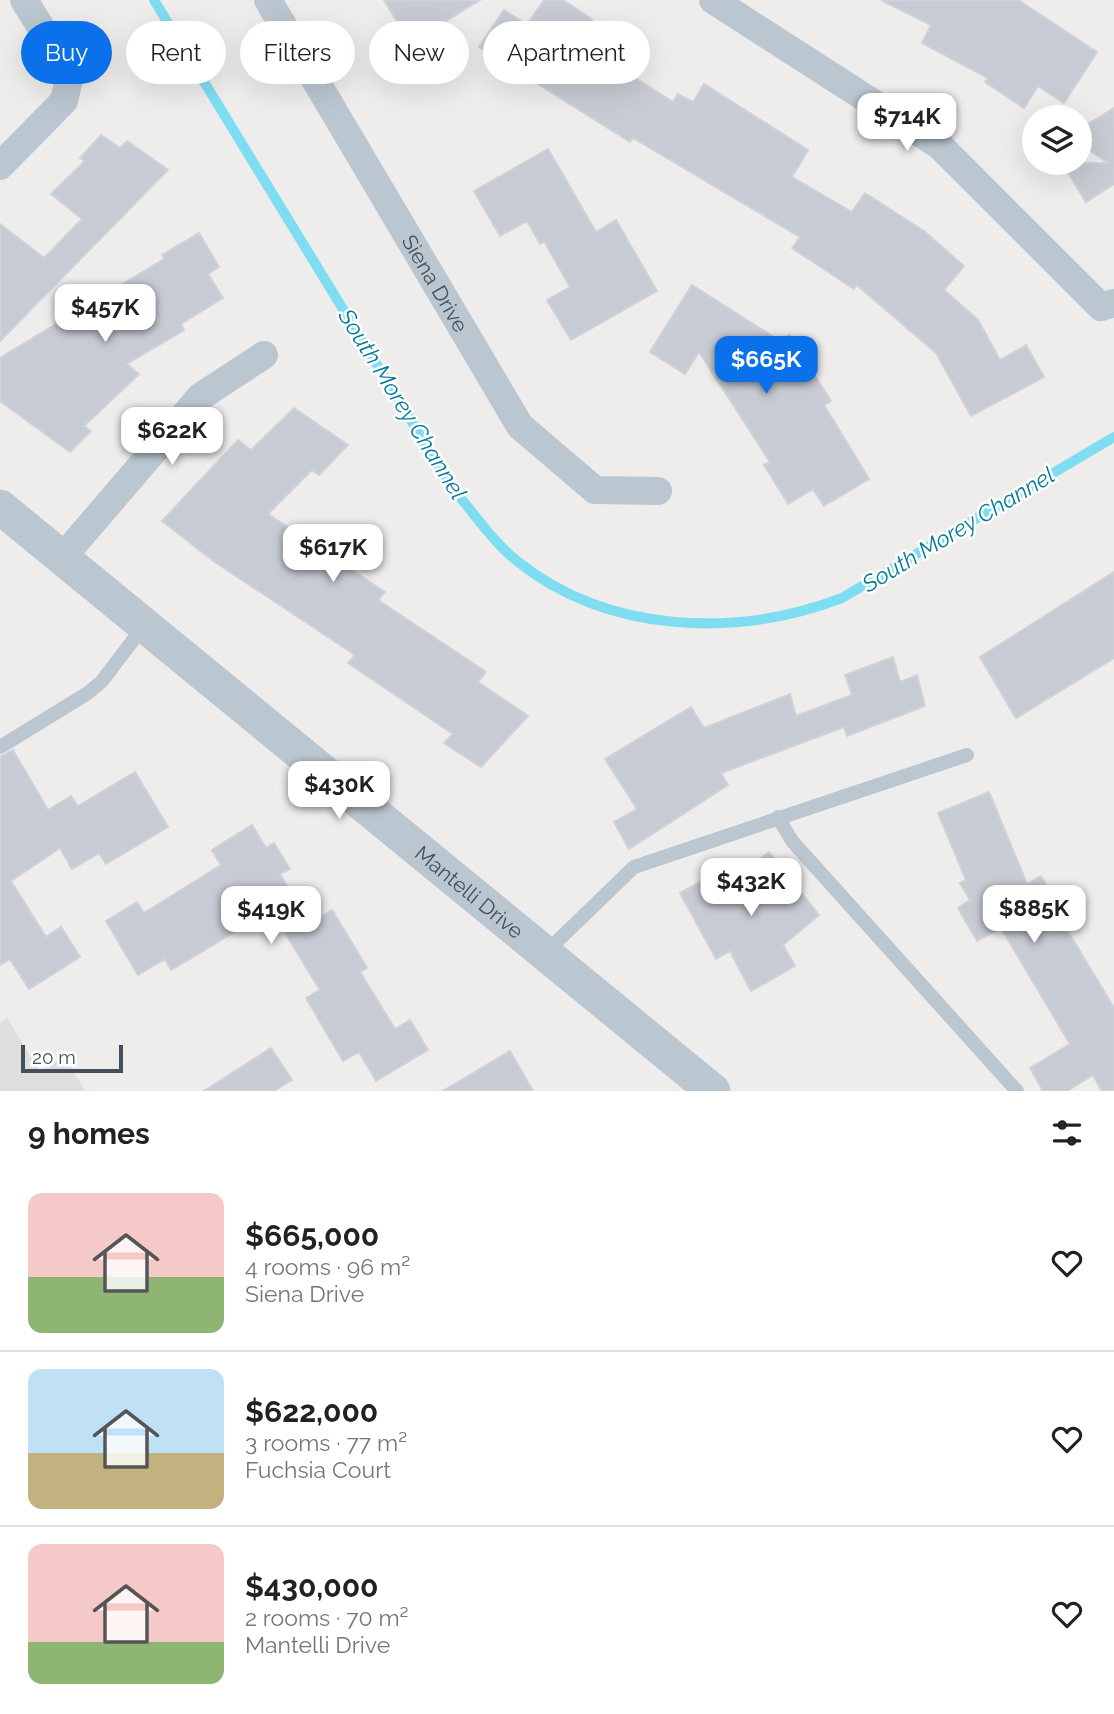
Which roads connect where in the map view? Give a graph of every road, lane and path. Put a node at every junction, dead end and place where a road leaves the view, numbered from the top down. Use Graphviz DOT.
graph roads {
  1 [pos="24,0"];
  2 [pos="268,0"];
  3 [pos="713,0"];
  4 [pos="0,166"];
  5 [pos="1107,305"];
  6 [pos="264,355"];
  7 [pos="658,491"];
  8 [pos="0,507"];
  9 [pos="62,558"];
  10 [pos="145,625"];
  11 [pos="0,747"];
  12 [pos="967,755"];
  13 [pos="778,817"];
  14 [pos="545,954"];
  15 [pos="713,1091"];
  16 [pos="1017,1091"];
  1 -- 4 [label="street"];
  2 -- 7 [label="street, Siena Drive"];
  3 -- 5 [label="street"];
  6 -- 9 [label="street"];
  8 -- 9 [label="street, Mantelli Drive"];
  9 -- 10 [label="street, Mantelli Drive"];
  10 -- 11 [label="lane"];
  10 -- 14 [label="street, Mantelli Drive"];
  12 -- 13 [label="lane"];
  13 -- 14 [label="lane"];
  13 -- 16 [label="lane"];
  14 -- 15 [label="street, Mantelli Drive"];
}
